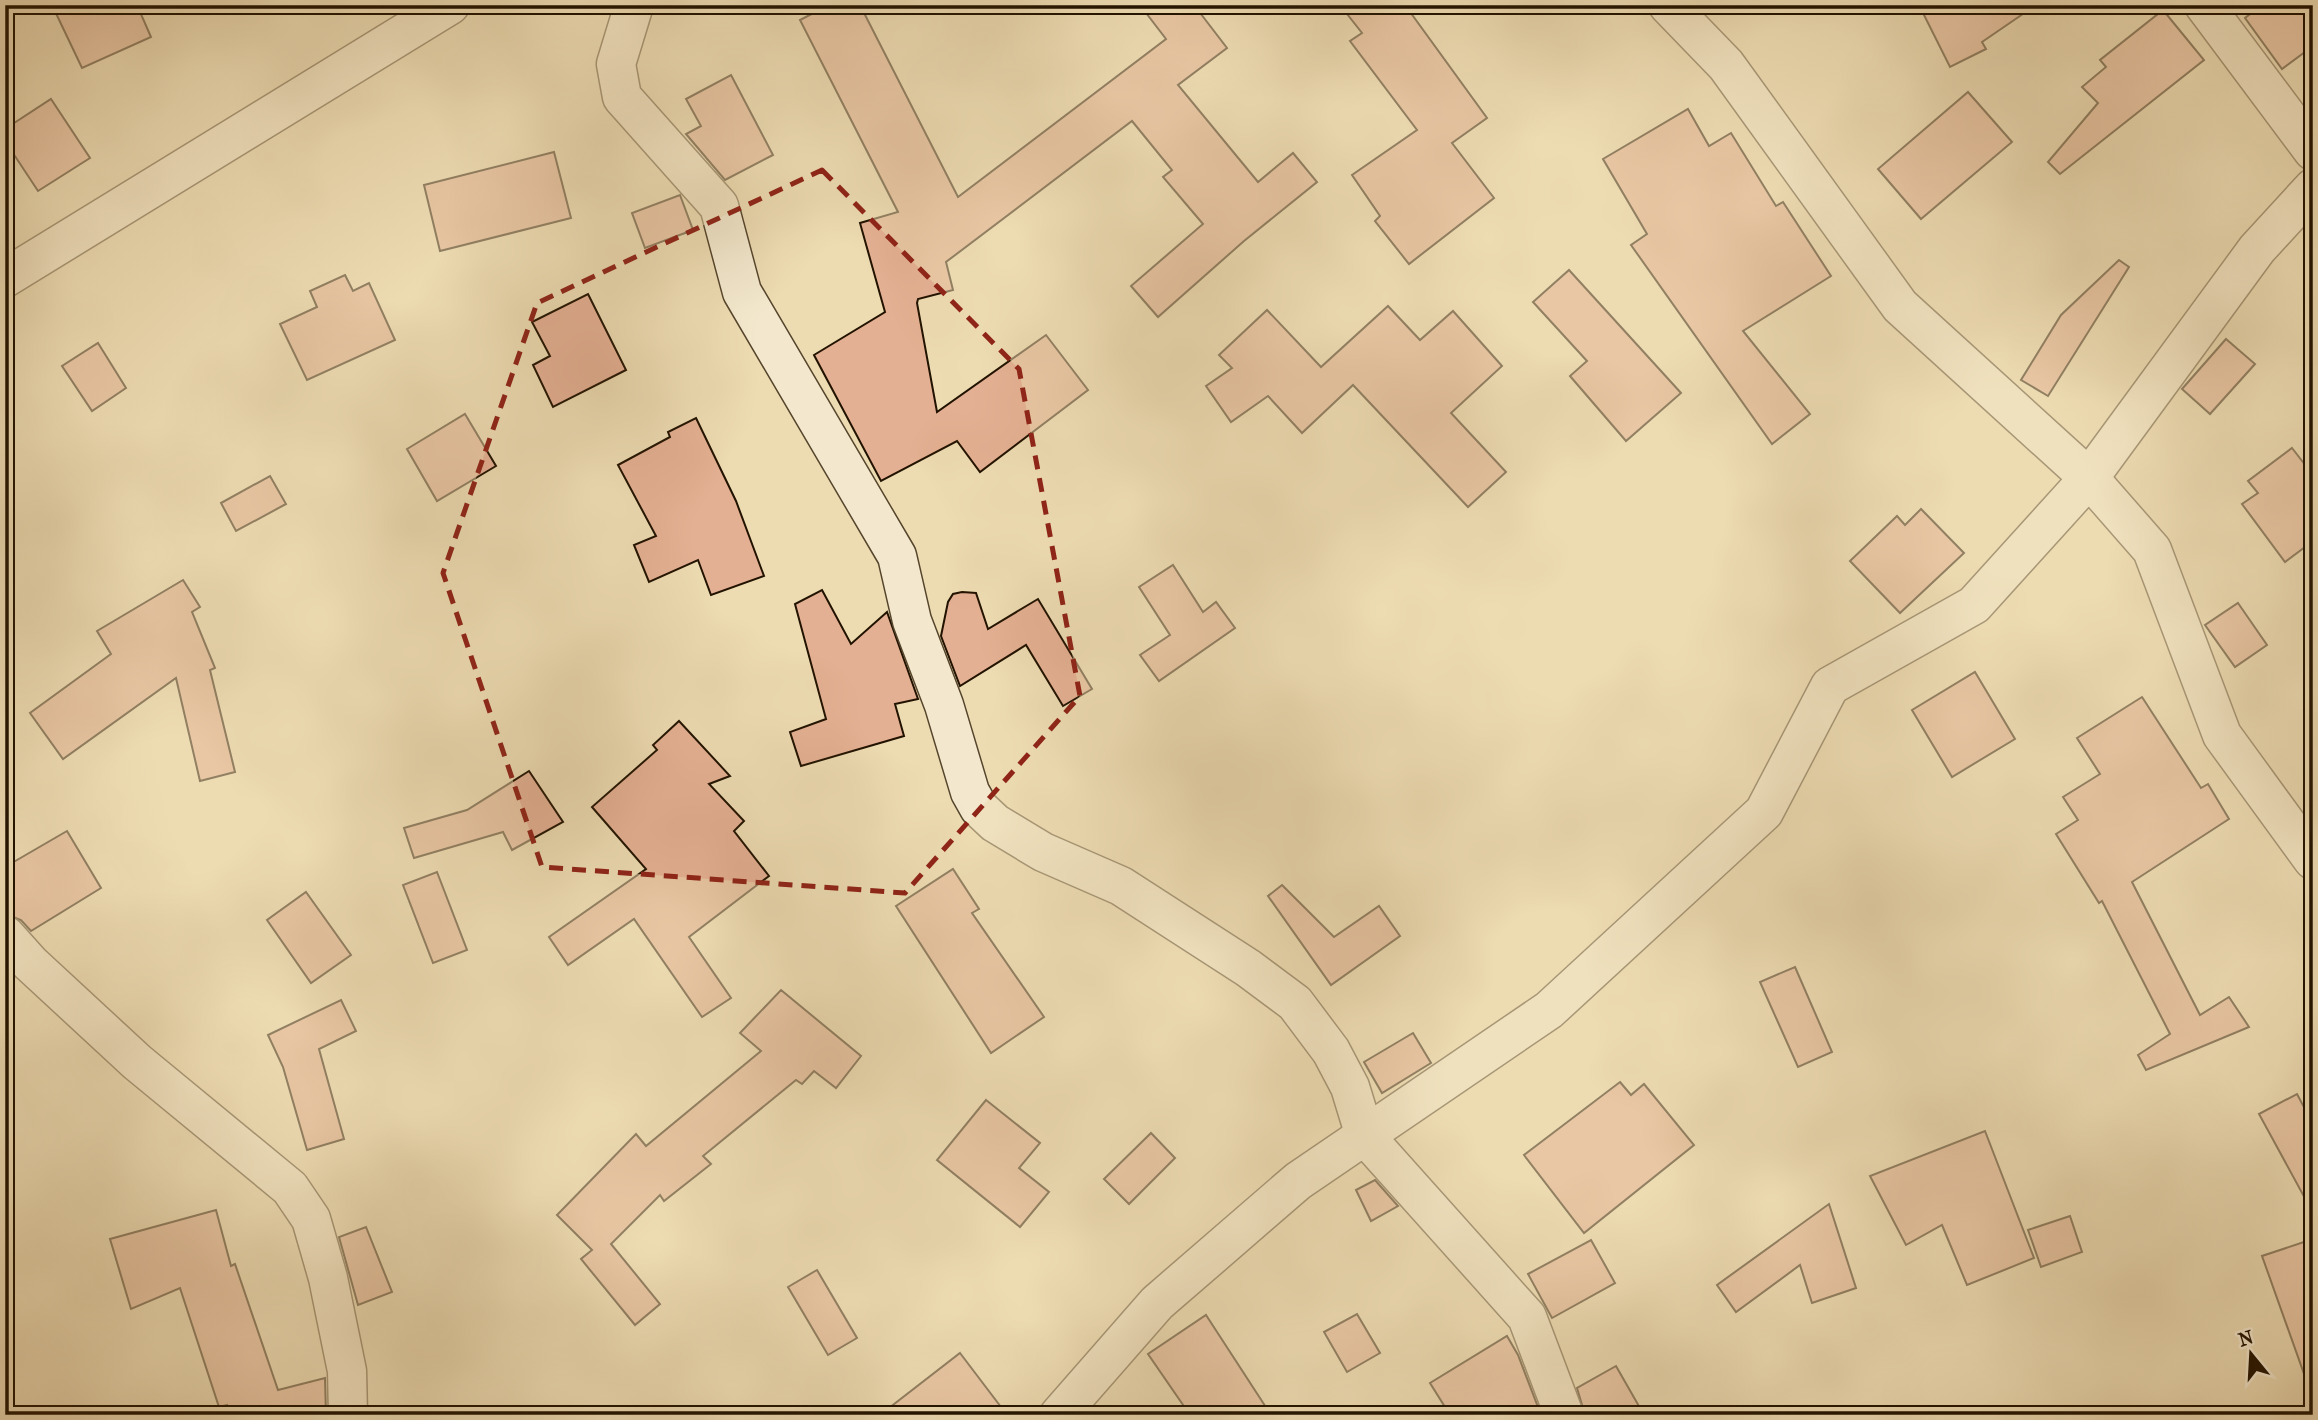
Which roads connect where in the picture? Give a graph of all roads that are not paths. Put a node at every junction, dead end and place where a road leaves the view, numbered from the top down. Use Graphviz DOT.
graph roads {
  1 [pos="450,5"];
  2 [pos="634,5"];
  3 [pos="1668,5"];
  4 [pos="2204,5"];
  5 [pos="2313,151"];
  6 [pos="2313,188"];
  7 [pos="5,278"];
  8 [pos="2089,478"];
  9 [pos="2313,860"];
  10 [pos="5,935"];
  11 [pos="1366,1136"];
  12 [pos="348,1415"];
  13 [pos="1059,1415"];
  14 [pos="1564,1415"];
  1 -- 7 [label="street"];
  2 -- 11 [label="street"];
  3 -- 8 [label="street"];
  4 -- 5 [label="street"];
  6 -- 8 [label="street"];
  8 -- 9 [label="street"];
  8 -- 11 [label="street"];
  10 -- 12 [label="street"];
  11 -- 13 [label="street"];
  11 -- 14 [label="street"];
}
